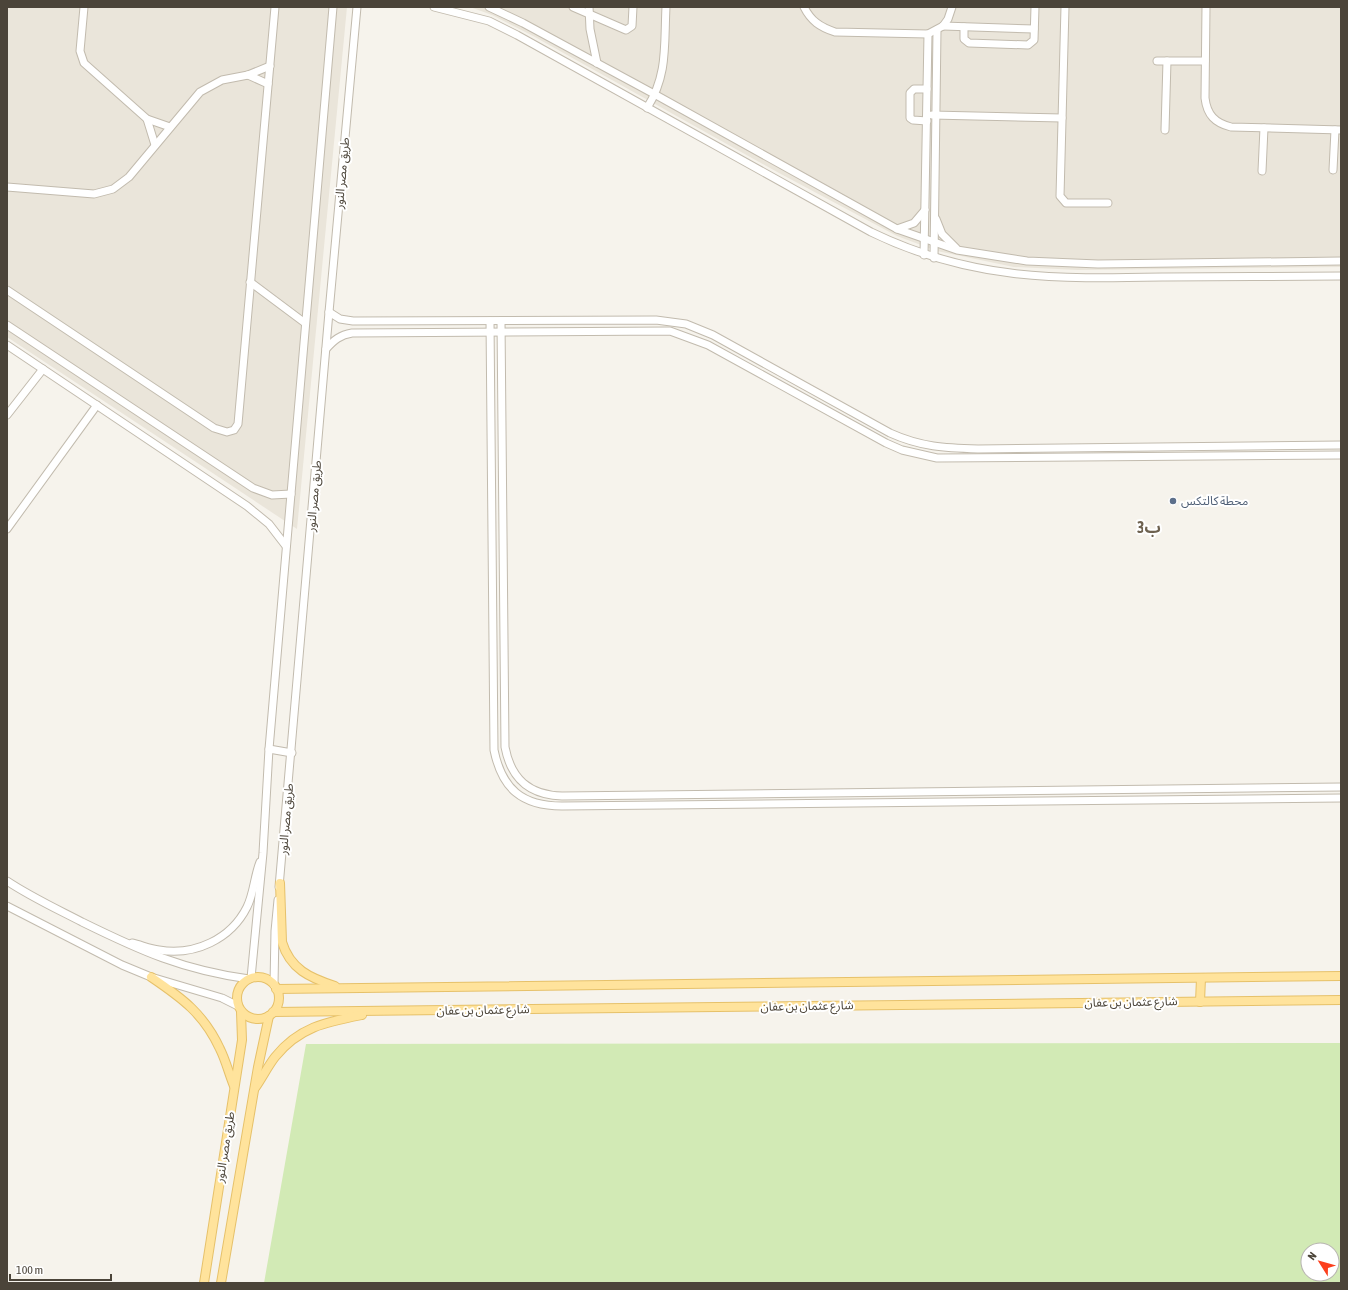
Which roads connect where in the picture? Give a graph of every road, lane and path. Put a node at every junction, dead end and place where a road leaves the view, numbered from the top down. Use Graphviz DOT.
graph roads {
  1 [pos="84,7"];
  2 [pos="275,7"];
  3 [pos="333,7"];
  4 [pos="357,7"];
  5 [pos="434,7"];
  6 [pos="489,7"];
  7 [pos="573,7"];
  8 [pos="589,7"];
  9 [pos="633,7"];
  10 [pos="666,7"];
  11 [pos="804,7"];
  12 [pos="952,7"];
  13 [pos="1035,7"];
  14 [pos="1065,7"];
  15 [pos="1206,7"];
  16 [pos="589,15"];
  17 [pos="964,27"];
  18 [pos="940,28"];
  19 [pos="1034,29"];
  20 [pos="928,34"];
  21 [pos="1157,61"];
  22 [pos="1167,61"];
  23 [pos="1205,62"];
  24 [pos="597,63"];
  25 [pos="270,66"];
  26 [pos="248,75"];
  27 [pos="268,84"];
  28 [pos="927,89"];
  29 [pos="656,95"];
  30 [pos="647,108"];
  31 [pos="936,115"];
  32 [pos="927,118"];
  33 [pos="1062,118"];
  34 [pos="147,120"];
  35 [pos="170,127"];
  36 [pos="1264,128"];
  37 [pos="1165,130"];
  38 [pos="1338,130"];
  39 [pos="155,145"];
  40 [pos="1333,170"];
  41 [pos="1262,171"];
  42 [pos="7,187"];
  43 [pos="1108,203"];
  44 [pos="925,209"];
  45 [pos="934,214"];
  46 [pos="898,229"];
  47 [pos="924,240"];
  48 [pos="934,243"];
  49 [pos="957,250"];
  50 [pos="924,255"];
  51 [pos="934,258"];
  52 [pos="1341,261"];
  53 [pos="1341,276"];
  54 [pos="250,282"];
  55 [pos="7,290"];
  56 [pos="329,312"];
  57 [pos="490,321"];
  58 [pos="501,321"];
  59 [pos="305,323"];
  60 [pos="7,325"];
  61 [pos="490,332"];
  62 [pos="502,332"];
  63 [pos="7,345"];
  64 [pos="326,349"];
  65 [pos="43,369"];
  66 [pos="97,405"];
  67 [pos="7,415"];
  68 [pos="1341,445"];
  69 [pos="1341,455"];
  70 [pos="291,494"];
  71 [pos="7,529"];
  72 [pos="286,546"];
  73 [pos="269,749"];
  74 [pos="292,752"];
  75 [pos="1341,787"];
  76 [pos="1341,798"];
  77 [pos="263,853"];
  78 [pos="7,881"];
  79 [pos="280,883"];
  80 [pos="7,906"];
  81 [pos="121,941"];
  82 [pos="1341,976"];
  83 [pos="151,977"];
  84 [pos="1201,978"];
  85 [pos="250,979"];
  86 [pos="275,987"];
  87 [pos="341,988"];
  88 [pos="1341,1000"];
  89 [pos="1200,1002"];
  90 [pos="240,1009"];
  91 [pos="379,1011"];
  92 [pos="271,1014"];
  93 [pos="234,1087"];
  94 [pos="253,1090"];
  95 [pos="204,1283"];
  96 [pos="221,1283"];
  1 -- 34 [label="street"];
  2 -- 25 [label="street"];
  3 -- 59 [label="street, طريق مصر النور"];
  4 -- 56 [label="street, طريق مصر النور"];
  5 -- 30 [label="street"];
  6 -- 24 [label="street"];
  7 -- 16 [label="street"];
  8 -- 16 [label="street"];
  9 -- 16 [label="street"];
  10 -- 29 [label="street"];
  11 -- 20 [label="street"];
  12 -- 18 [label="street"];
  13 -- 19 [label="street"];
  14 -- 33 [label="street"];
  15 -- 23 [label="street"];
  16 -- 24 [label="street"];
  17 -- 18 [label="street"];
  17 -- 19 [label="street"];
  17 -- 19 [label="street"];
  18 -- 20 [label="street"];
  18 -- 31 [label="street"];
  20 -- 28 [label="street"];
  21 -- 22 [label="street"];
  22 -- 23 [label="street"];
  22 -- 37 [label="street"];
  23 -- 36 [label="street"];
  24 -- 29 [label="street"];
  25 -- 26 [label="street"];
  25 -- 27 [label="street"];
  26 -- 27 [label="street"];
  26 -- 35 [label="street"];
  27 -- 54 [label="street"];
  28 -- 32 [label="street"];
  28 -- 32 [label="street"];
  29 -- 30 [label="street"];
  29 -- 46 [label="street"];
  30 -- 50 [label="street"];
  31 -- 32 [label="street"];
  31 -- 33 [label="street"];
  31 -- 45 [label="street"];
  32 -- 44 [label="street"];
  33 -- 43 [label="street"];
  34 -- 35 [label="street"];
  34 -- 39 [label="street"];
  35 -- 39 [label="street"];
  36 -- 38 [label="street"];
  36 -- 41 [label="street"];
  38 -- 40 [label="street"];
  39 -- 42 [label="street"];
  44 -- 46 [label="street"];
  44 -- 47 [label="street"];
  45 -- 48 [label="street"];
  45 -- 49 [label="street"];
  46 -- 47 [label="street"];
  47 -- 48 [label="street"];
  47 -- 50 [label="street"];
  48 -- 49 [label="street"];
  48 -- 51 [label="street"];
  49 -- 52 [label="street"];
  50 -- 51 [label="street"];
  51 -- 53 [label="street"];
  54 -- 55 [label="street"];
  54 -- 59 [label="street"];
  56 -- 57 [label="street"];
  56 -- 64 [label="street, طريق مصر النور"];
  57 -- 58 [label="street"];
  57 -- 61 [label="street"];
  58 -- 62 [label="street"];
  58 -- 68 [label="street"];
  59 -- 70 [label="street, طريق مصر النور"];
  60 -- 70 [label="street"];
  61 -- 62 [label="street"];
  61 -- 64 [label="street"];
  61 -- 76 [label="street"];
  62 -- 69 [label="street"];
  62 -- 75 [label="street"];
  63 -- 65 [label="street"];
  64 -- 74 [label="street, طريق مصر النور"];
  65 -- 66 [label="street"];
  65 -- 67 [label="street"];
  66 -- 71 [label="street"];
  66 -- 72 [label="street"];
  70 -- 72 [label="street, طريق مصر النور"];
  72 -- 73 [label="street, طريق مصر النور"];
  73 -- 74 [label="street"];
  73 -- 77 [label="street, طريق مصر النور"];
  74 -- 79 [label="street, طريق مصر النور"];
  77 -- 81 [label="street"];
  77 -- 85 [label="street, طريق مصر النور"];
  78 -- 81 [label="street"];
  79 -- 86 [label="street, طريق مصر النور"];
  79 -- 87 [label="main road"];
  80 -- 83 [label="street"];
  81 -- 85 [label="street"];
  82 -- 84 [label="main road, شارع عثمان بن عفان"];
  83 -- 90 [label="street"];
  83 -- 93 [label="main road"];
  84 -- 87 [label="main road, شارع عثمان بن عفان"];
  84 -- 89 [label="main road"];
  85 -- 86 [label="main road"];
  85 -- 90 [label="main road"];
  86 -- 87 [label="main road, شارع عثمان بن عفان"];
  86 -- 92 [label="main road"];
  88 -- 89 [label="main road, شارع عثمان بن عفان"];
  89 -- 91 [label="main road, شارع عثمان بن عفان"];
  90 -- 92 [label="main road"];
  90 -- 93 [label="main road, طريق مصر النور"];
  91 -- 92 [label="main road, شارع عثمان بن عفان"];
  91 -- 94 [label="main road"];
  92 -- 94 [label="main road, طريق مصر النور"];
  93 -- 95 [label="main road, طريق مصر النور"];
  94 -- 96 [label="main road, طريق مصر النور"];
}
